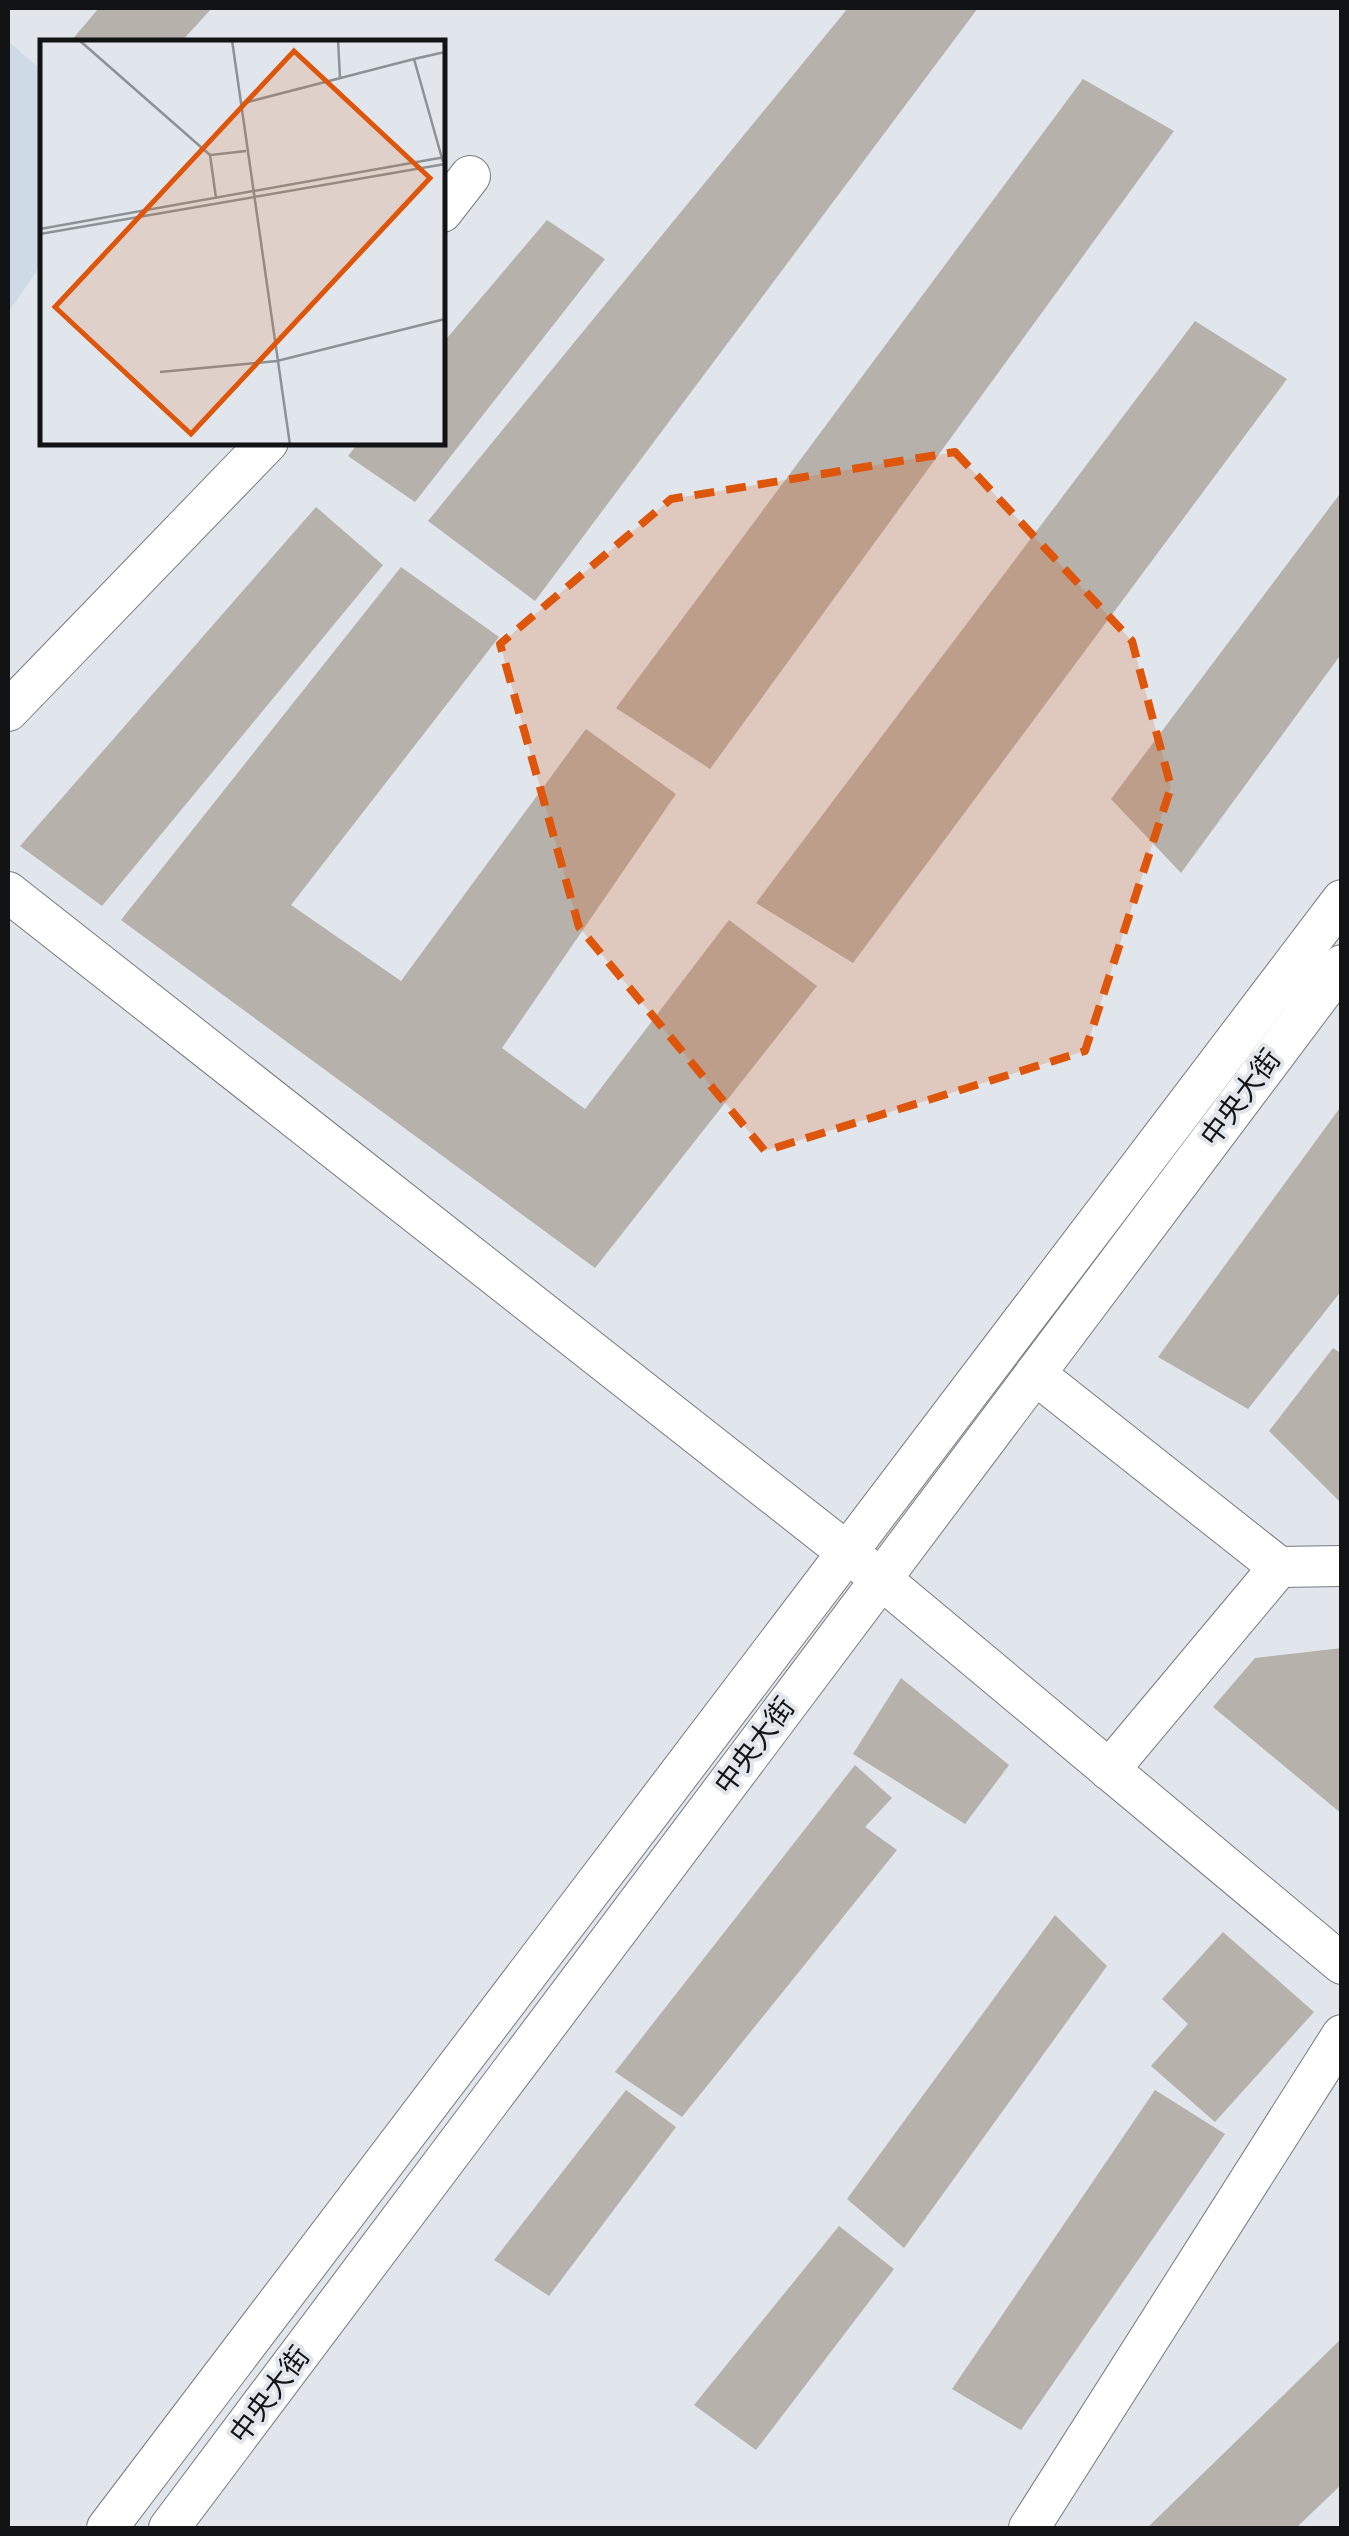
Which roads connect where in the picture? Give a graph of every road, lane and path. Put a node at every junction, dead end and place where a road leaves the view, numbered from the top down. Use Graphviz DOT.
graph roads {
  1 [pos="470,176"];
  2 [pos="445,208"];
  3 [pos="265,445"];
  4 [pos="8,711"];
  5 [pos="8,892"];
  6 [pos="1342,900"];
  7 [pos="1342,964"];
  8 [pos="1034,1374"];
  9 [pos="848,1554"];
  10 [pos="1342,1566"];
  11 [pos="1280,1568"];
  12 [pos="880,1579"];
  13 [pos="1109,1770"];
  14 [pos="1342,1964"];
  15 [pos="1342,2035"];
  16 [pos="107,2528"];
  17 [pos="169,2528"];
  18 [pos="1029,2528"];
  1 -- 2 [label="street"];
  3 -- 4 [label="street"];
  5 -- 9 [label="street"];
  6 -- 9 [label="street, 中央大街"];
  7 -- 8 [label="street, 中央大街"];
  8 -- 11 [label="street"];
  8 -- 12 [label="street, 中央大街"];
  9 -- 12 [label="street"];
  9 -- 16 [label="street, 中央大街"];
  10 -- 11 [label="street"];
  11 -- 13 [label="street"];
  12 -- 13 [label="street"];
  12 -- 17 [label="street, 中央大街"];
  13 -- 14 [label="street"];
  15 -- 18 [label="street"];
}
